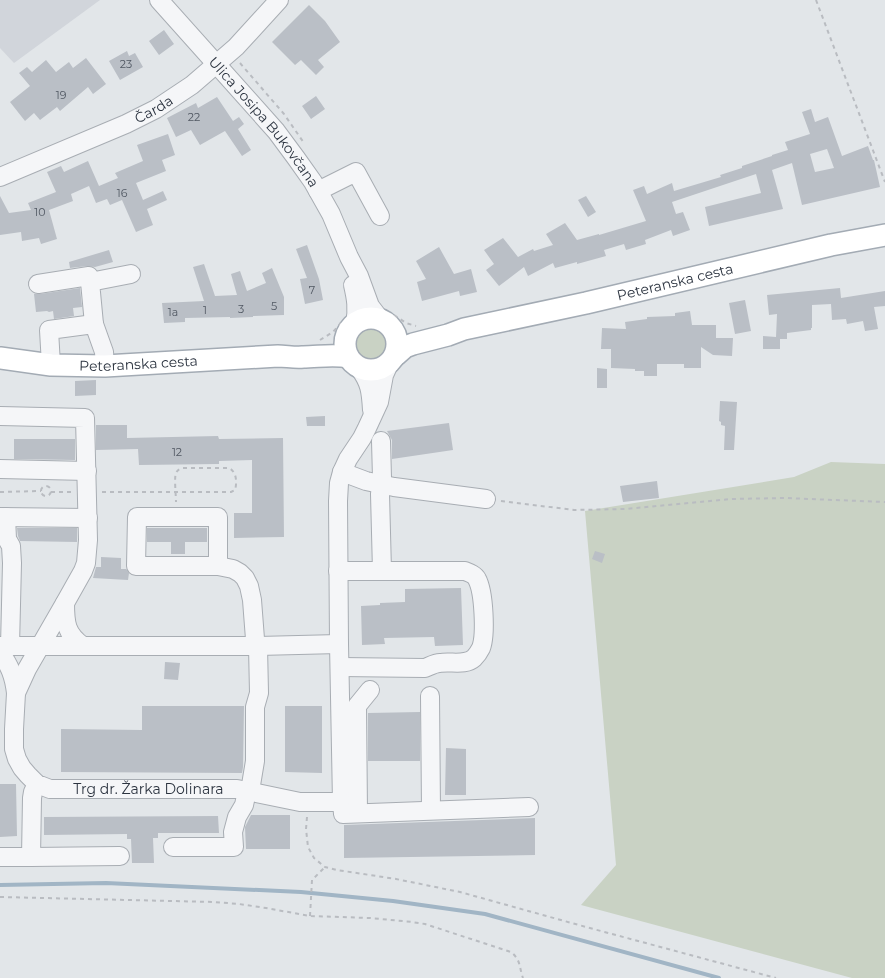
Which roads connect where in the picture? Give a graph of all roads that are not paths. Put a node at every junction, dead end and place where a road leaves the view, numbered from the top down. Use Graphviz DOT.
graph roads {
  1 [pos="159,0"];
  2 [pos="279,0"];
  3 [pos="216,64"];
  4 [pos="0,177"];
  5 [pos="318,191"];
  6 [pos="380,216"];
  7 [pos="885,235"];
  8 [pos="349,257"];
  9 [pos="130,274"];
  10 [pos="90,282"];
  11 [pos="38,284"];
  12 [pos="386,323"];
  13 [pos="94,324"];
  14 [pos="464,329"];
  15 [pos="351,330"];
  16 [pos="278,356"];
  17 [pos="0,358"];
  18 [pos="392,360"];
  19 [pos="353,362"];
  20 [pos="51,365"];
  21 [pos="105,366"];
  22 [pos="0,416"];
  23 [pos="372,416"];
  24 [pos="381,441"];
  25 [pos="0,469"];
  26 [pos="87,471"];
  27 [pos="342,472"];
  28 [pos="382,484"];
  29 [pos="486,499"];
  30 [pos="3,517"];
  31 [pos="88,518"];
  32 [pos="218,566"];
  33 [pos="338,571"];
  34 [pos="382,571"];
  35 [pos="65,603"];
  36 [pos="339,644"];
  37 [pos="41,646"];
  38 [pos="83,646"];
  39 [pos="258,646"];
  40 [pos="3,648"];
  41 [pos="345,667"];
  42 [pos="340,684"];
  43 [pos="370,690"];
  44 [pos="16,693"];
  45 [pos="430,696"];
  46 [pos="37,784"];
  47 [pos="249,791"];
  48 [pos="342,802"];
  49 [pos="530,807"];
  50 [pos="432,810"];
  51 [pos="358,813"];
  52 [pos="173,847"];
  53 [pos="0,848"];
  54 [pos="31,852"];
  55 [pos="120,856"];
  56 [pos="0,857"];
  1 -- 3 [label="street, Ulica Josipa Bukovčana"];
  2 -- 3 [label="street, Čarda"];
  3 -- 4 [label="street, Čarda"];
  3 -- 5 [label="street, Ulica Josipa Bukovčana"];
  5 -- 6 [label="street"];
  5 -- 8 [label="street, Ulica Josipa Bukovčana"];
  7 -- 14 [label="main road, Peteranska cesta"];
  8 -- 12 [label="street, Ulica Josipa Bukovčana"];
  8 -- 15 [label="street, Ulica Josipa Bukovčana"];
  9 -- 10 [label="street"];
  10 -- 11 [label="street"];
  10 -- 13 [label="street"];
  12 -- 14 [label="main road, Peteranska cesta"];
  12 -- 15 [label="main road"];
  12 -- 18 [label="main road"];
  13 -- 20 [label="street"];
  13 -- 21 [label="street"];
  14 -- 18 [label="main road, Peteranska cesta"];
  15 -- 16 [label="main road, Peteranska cesta"];
  15 -- 19 [label="main road"];
  16 -- 19 [label="main road, Peteranska cesta"];
  16 -- 21 [label="main road, Peteranska cesta"];
  17 -- 20 [label="main road, Peteranska cesta"];
  18 -- 19 [label="main road"];
  18 -- 23 [label="street"];
  19 -- 23 [label="street"];
  20 -- 21 [label="main road, Peteranska cesta"];
  22 -- 26 [label="street"];
  23 -- 27 [label="street"];
  24 -- 28 [label="street"];
  25 -- 26 [label="street"];
  26 -- 31 [label="street"];
  27 -- 28 [label="street"];
  27 -- 33 [label="street"];
  28 -- 29 [label="street"];
  28 -- 34 [label="street"];
  30 -- 31 [label="street"];
  30 -- 40 [label="street"];
  31 -- 35 [label="street"];
  32 -- 32 [label="street"];
  32 -- 39 [label="street"];
  33 -- 34 [label="street"];
  33 -- 36 [label="street"];
  34 -- 41 [label="street"];
  35 -- 37 [label="street"];
  35 -- 38 [label="street"];
  36 -- 39 [label="street"];
  36 -- 41 [label="street"];
  37 -- 38 [label="street"];
  37 -- 40 [label="street"];
  37 -- 44 [label="street"];
  38 -- 39 [label="street"];
  39 -- 47 [label="street"];
  40 -- 44 [label="street"];
  41 -- 42 [label="street"];
  41 -- 43 [label="street"];
  42 -- 43 [label="street"];
  42 -- 48 [label="street"];
  43 -- 51 [label="street"];
  44 -- 46 [label="street"];
  45 -- 50 [label="street"];
  46 -- 47 [label="street, Trg dr. Žarka Dolinara"];
  46 -- 54 [label="street"];
  47 -- 48 [label="street, Trg dr. Žarka Dolinara"];
  47 -- 52 [label="street"];
  48 -- 51 [label="street"];
  49 -- 50 [label="street"];
  50 -- 51 [label="street"];
  53 -- 54 [label="street"];
  54 -- 55 [label="street"];
  54 -- 56 [label="street"];
}
